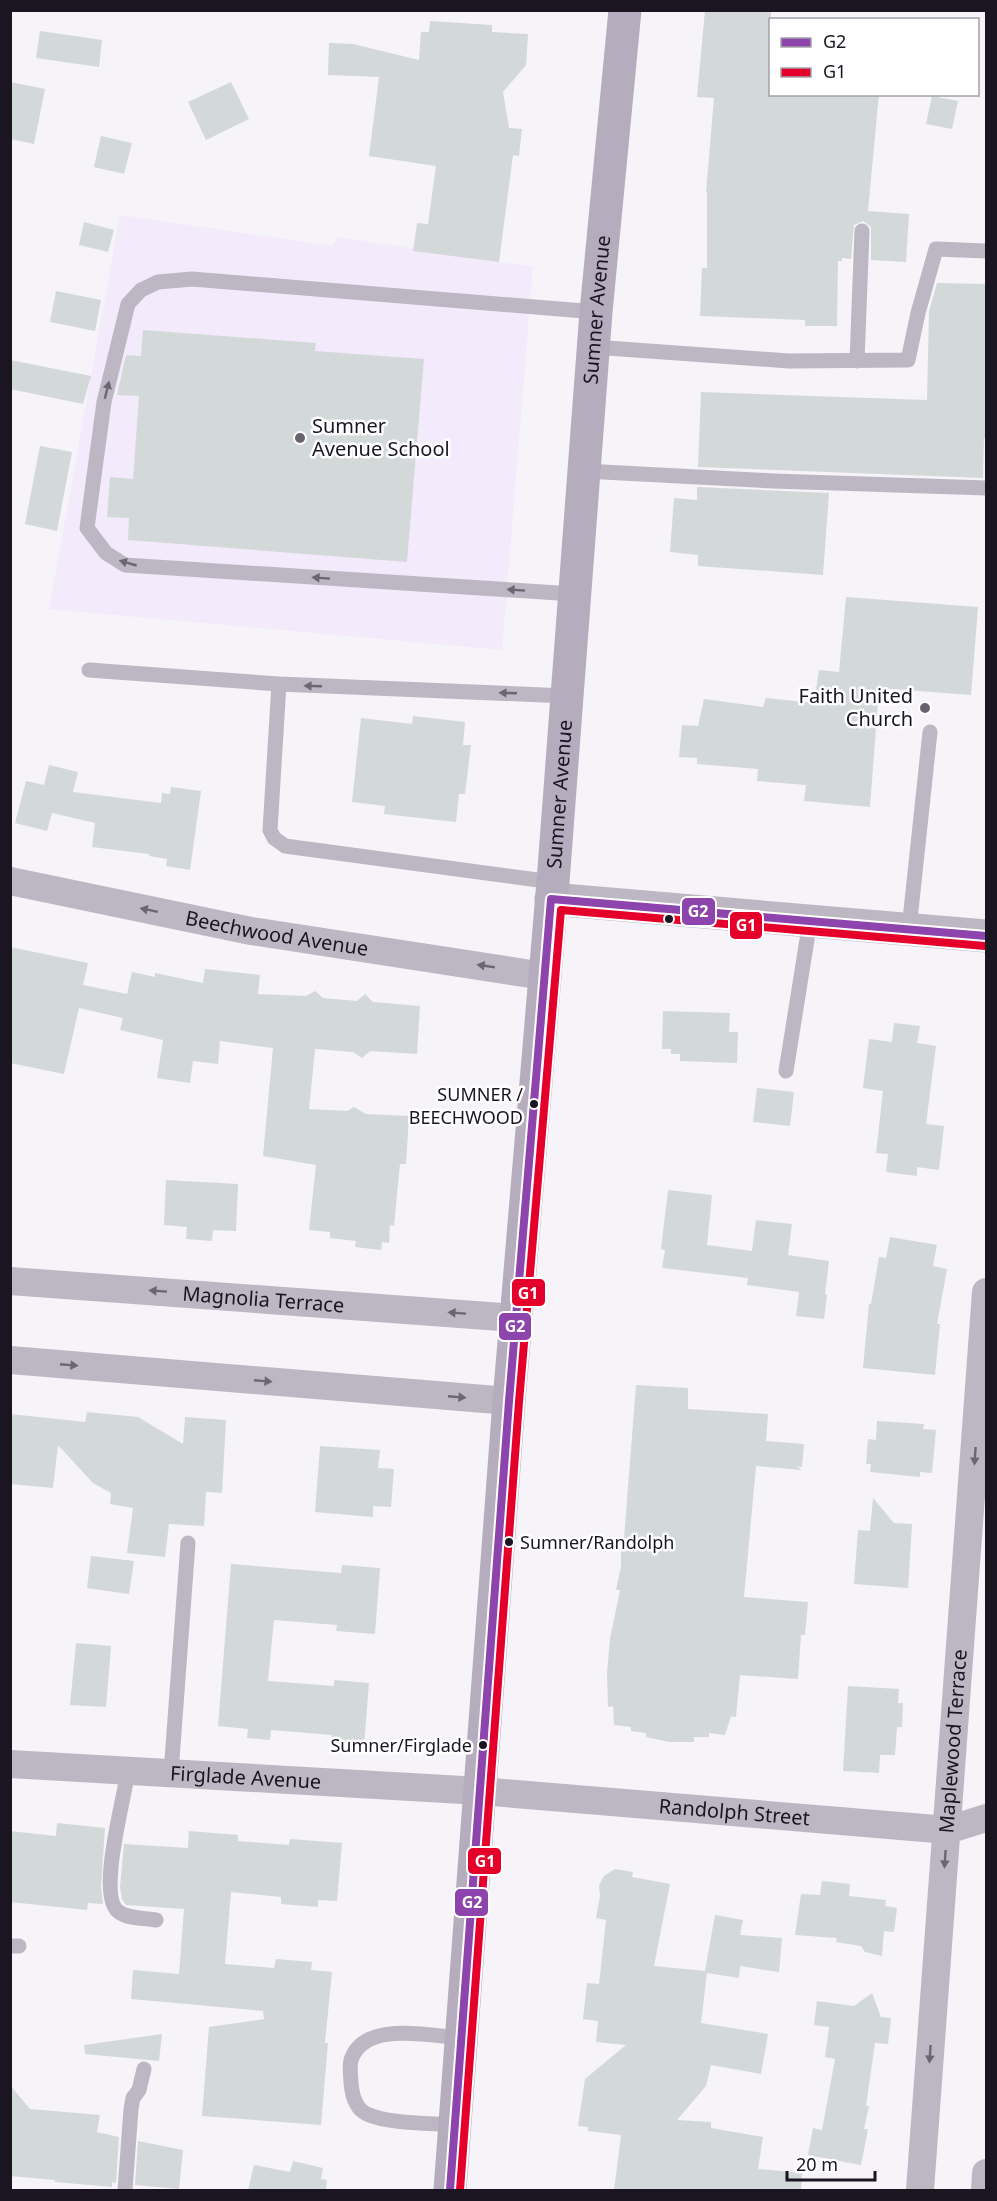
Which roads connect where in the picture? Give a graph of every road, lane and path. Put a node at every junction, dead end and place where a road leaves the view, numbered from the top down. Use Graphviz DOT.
graph roads {
  1 [pos="625,10"];
  2 [pos="862,231"];
  3 [pos="987,251"];
  4 [pos="596,312"];
  5 [pos="593,347"];
  6 [pos="857,361"];
  7 [pos="584,471"];
  8 [pos="987,488"];
  9 [pos="574,594"];
  10 [pos="89,670"];
  11 [pos="279,684"];
  12 [pos="567,696"];
  13 [pos="930,732"];
  14 [pos="10,881"];
  15 [pos="552,890"];
  16 [pos="810,921"];
  17 [pos="909,929"];
  18 [pos="987,936"];
  19 [pos="544,976"];
  20 [pos="786,1071"];
  21 [pos="10,1281"];
  22 [pos="987,1292"];
  23 [pos="516,1318"];
  24 [pos="10,1360"];
  25 [pos="509,1401"];
  26 [pos="188,1543"];
  27 [pos="10,1764"];
  28 [pos="128,1770"];
  29 [pos="171,1773"];
  30 [pos="480,1791"];
  31 [pos="987,1818"];
  32 [pos="948,1830"];
  33 [pos="156,1920"];
  34 [pos="461,2038"];
  35 [pos="144,2069"];
  36 [pos="455,2125"];
  37 [pos="987,2172"];
  38 [pos="125,2190"];
  39 [pos="450,2190"];
  40 [pos="920,2190"];
  41 [pos="985,2190"];
  1 -- 4 [label="main road, Sumner Avenue"];
  2 -- 6 [label="lane"];
  3 -- 6 [label="lane"];
  4 -- 5 [label="main road, Sumner Avenue"];
  9 -- 4 [label="lane, one-way"];
  5 -- 6 [label="lane"];
  5 -- 7 [label="main road, Sumner Avenue"];
  7 -- 8 [label="lane"];
  7 -- 9 [label="main road, Sumner Avenue"];
  9 -- 12 [label="main road, Sumner Avenue"];
  10 -- 11 [label="lane"];
  12 -- 11 [label="lane, one-way"];
  11 -- 15 [label="lane"];
  12 -- 15 [label="main road, Sumner Avenue"];
  13 -- 17 [label="lane"];
  19 -- 14 [label="street, Beechwood Avenue, one-way"];
  15 -- 16 [label="street"];
  15 -- 19 [label="main road, Sumner Avenue"];
  16 -- 17 [label="street"];
  16 -- 20 [label="lane"];
  17 -- 18 [label="street"];
  19 -- 23 [label="main road, Sumner Avenue"];
  23 -- 21 [label="street, Magnolia Terrace, one-way"];
  22 -- 32 [label="street, Maplewood Terrace, one-way"];
  23 -- 25 [label="main road, Sumner Avenue"];
  24 -- 25 [label="street, one-way"];
  25 -- 30 [label="main road, Sumner Avenue"];
  26 -- 29 [label="lane"];
  27 -- 28 [label="street, Firglade Avenue"];
  28 -- 29 [label="street, Firglade Avenue"];
  28 -- 33 [label="lane"];
  29 -- 30 [label="street, Firglade Avenue"];
  30 -- 32 [label="street, Randolph Street"];
  30 -- 34 [label="main road, Sumner Avenue"];
  31 -- 32 [label="street, Randolph Street"];
  32 -- 40 [label="street, Maplewood Terrace, one-way"];
  34 -- 36 [label="main road, Sumner Avenue"];
  34 -- 36 [label="lane"];
  35 -- 38 [label="lane"];
  36 -- 39 [label="main road, Sumner Avenue"];
  37 -- 41 [label="street"];
}
